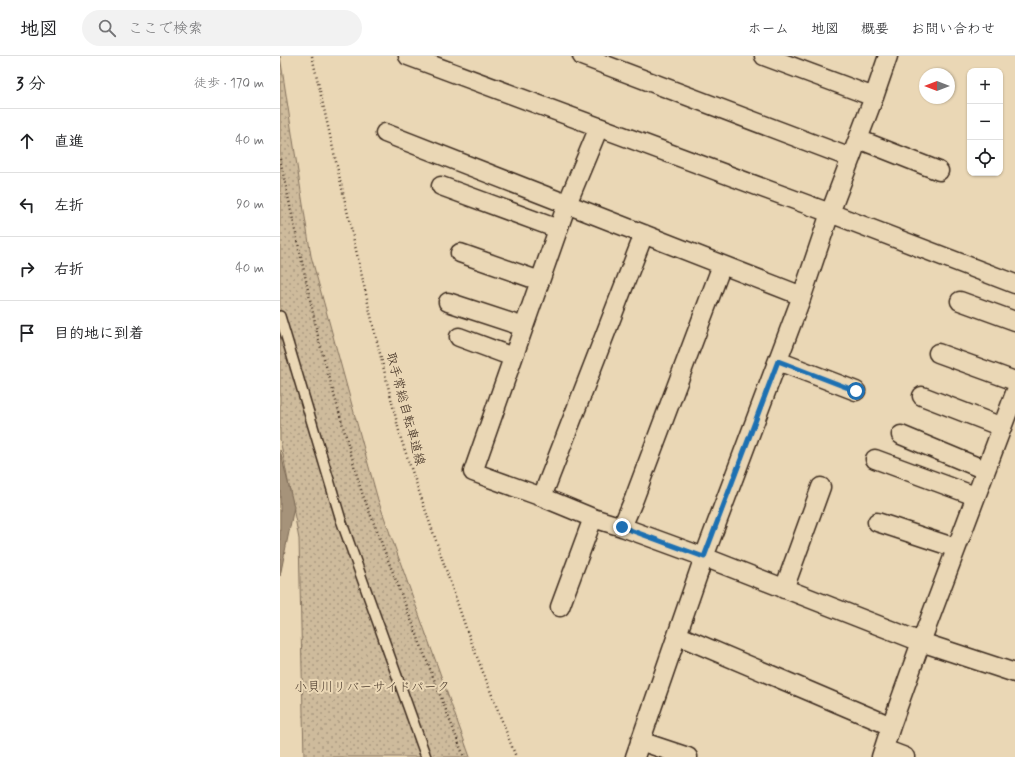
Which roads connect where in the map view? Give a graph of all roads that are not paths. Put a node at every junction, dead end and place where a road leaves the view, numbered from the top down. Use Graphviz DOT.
graph roads {
  1 [pos="408,56"];
  2 [pos="582,56"];
  3 [pos="764,56"];
  4 [pos="888,56"];
  5 [pos="874,97"];
  6 [pos="599,127"];
  7 [pos="385,133"];
  8 [pos="858,139"];
  9 [pos="851,158"];
  10 [pos="939,171"];
  11 [pos="441,186"];
  12 [pos="567,204"];
  13 [pos="830,213"];
  14 [pos="558,229"];
  15 [pos="644,234"];
  16 [pos="460,253"];
  17 [pos="722,265"];
  18 [pos="540,281"];
  19 [pos="1015,284"];
  20 [pos="802,296"];
  21 [pos="960,301"];
  22 [pos="448,302"];
  23 [pos="280,316"];
  24 [pos="1015,321"];
  25 [pos="524,327"];
  26 [pos="459,337"];
  27 [pos="938,354"];
  28 [pos="513,357"];
  29 [pos="778,361"];
  30 [pos="1015,381"];
  31 [pos="856,391"];
  32 [pos="1015,393"];
  33 [pos="922,396"];
  34 [pos="1007,424"];
  35 [pos="901,435"];
  36 [pos="875,459"];
  37 [pos="985,470"];
  38 [pos="821,488"];
  39 [pos="975,496"];
  40 [pos="542,498"];
  41 [pos="593,518"];
  42 [pos="876,522"];
  43 [pos="622,527"];
  44 [pos="956,548"];
  45 [pos="704,557"];
  46 [pos="784,589"];
  47 [pos="560,607"];
  48 [pos="677,635"];
  49 [pos="921,642"];
  50 [pos="1015,674"];
  51 [pos="890,726"];
  52 [pos="638,749"];
  53 [pos="883,753"];
  54 [pos="426,757"];
  55 [pos="688,757"];
  56 [pos="905,757"];
  1 -- 6 [label="street"];
  2 -- 9 [label="street"];
  3 -- 5 [label="street"];
  4 -- 5 [label="street"];
  5 -- 8 [label="street"];
  6 -- 12 [label="street"];
  6 -- 13 [label="street"];
  7 -- 12 [label="street"];
  8 -- 9 [label="street"];
  8 -- 10 [label="street"];
  9 -- 13 [label="street"];
  11 -- 14 [label="street"];
  12 -- 14 [label="street"];
  12 -- 15 [label="street"];
  13 -- 19 [label="street"];
  13 -- 20 [label="street"];
  14 -- 18 [label="street"];
  15 -- 17 [label="street"];
  15 -- 40 [label="street"];
  16 -- 18 [label="street"];
  17 -- 20 [label="street"];
  17 -- 43 [label="street"];
  18 -- 25 [label="street"];
  20 -- 29 [label="street"];
  21 -- 24 [label="street"];
  22 -- 25 [label="street"];
  23 -- 54 [label="lane"];
  25 -- 28 [label="street"];
  26 -- 28 [label="street"];
  27 -- 30 [label="street"];
  28 -- 40 [label="street"];
  29 -- 31 [label="street"];
  29 -- 45 [label="street"];
  32 -- 34 [label="street"];
  33 -- 34 [label="street"];
  34 -- 37 [label="street"];
  35 -- 37 [label="street"];
  36 -- 39 [label="street"];
  37 -- 39 [label="street"];
  38 -- 46 [label="street"];
  39 -- 44 [label="street"];
  40 -- 41 [label="street"];
  41 -- 43 [label="street"];
  41 -- 47 [label="street"];
  42 -- 44 [label="street"];
  43 -- 45 [label="street"];
  44 -- 49 [label="street"];
  45 -- 46 [label="street"];
  45 -- 48 [label="street"];
  46 -- 49 [label="street"];
  48 -- 51 [label="street"];
  48 -- 52 [label="street"];
  49 -- 50 [label="street"];
  49 -- 51 [label="street"];
  51 -- 53 [label="street"];
  52 -- 55 [label="street"];
  53 -- 56 [label="street"];
}
